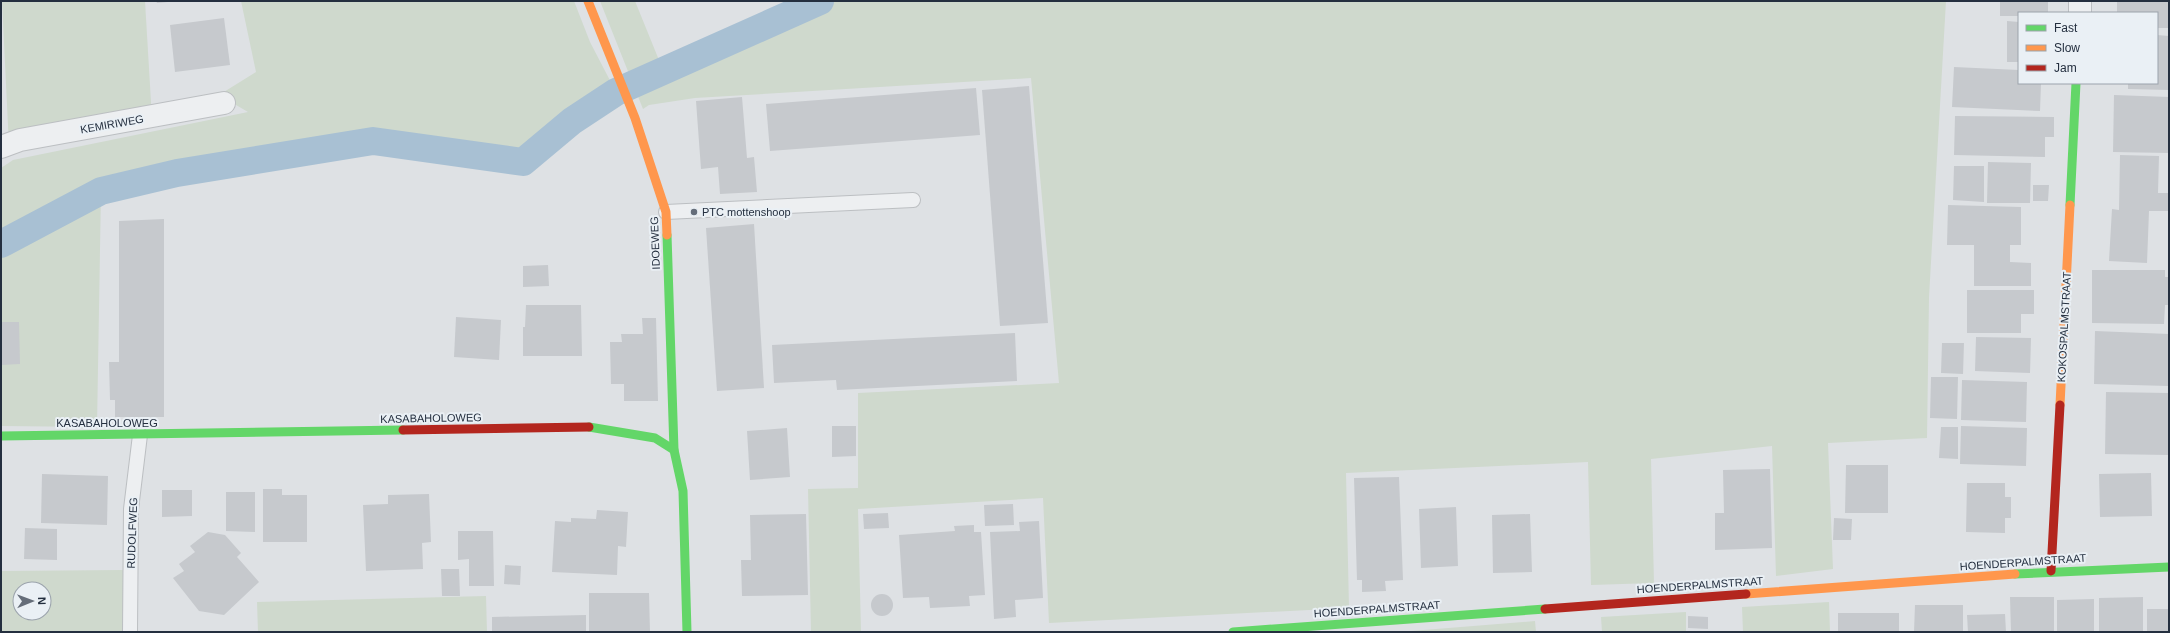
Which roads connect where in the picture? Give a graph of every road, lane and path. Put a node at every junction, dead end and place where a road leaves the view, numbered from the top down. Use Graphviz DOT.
graph roads {
  1 [pos="588,1"];
  2 [pos="2080,1"];
  3 [pos="2080,12"];
  4 [pos="2076,84"];
  5 [pos="224,104"];
  6 [pos="1,147"];
  7 [pos="913,200"];
  8 [pos="666,212"];
  9 [pos="140,435"];
  10 [pos="1,436"];
  11 [pos="674,450"];
  12 [pos="2169,567"];
  13 [pos="2051,571"];
  14 [pos="130,632"];
  15 [pos="687,632"];
  16 [pos="1233,632"];
  1 -- 8 [label="street, IDOEWEG"];
  2 -- 3 [label="street"];
  4 -- 13 [label="street, KOKOSPALMSTRAAT"];
  5 -- 6 [label="street, KEMIRIWEG"];
  7 -- 8 [label="lane"];
  8 -- 11 [label="street, IDOEWEG"];
  9 -- 10 [label="street, KASABAHOLOWEG"];
  9 -- 11 [label="street, KASABAHOLOWEG"];
  9 -- 14 [label="lane, RUDOLFWEG"];
  11 -- 15 [label="street"];
  12 -- 13 [label="street, HOENDERPALMSTRAAT"];
  13 -- 16 [label="street, HOENDERPALMSTRAAT"];
}
